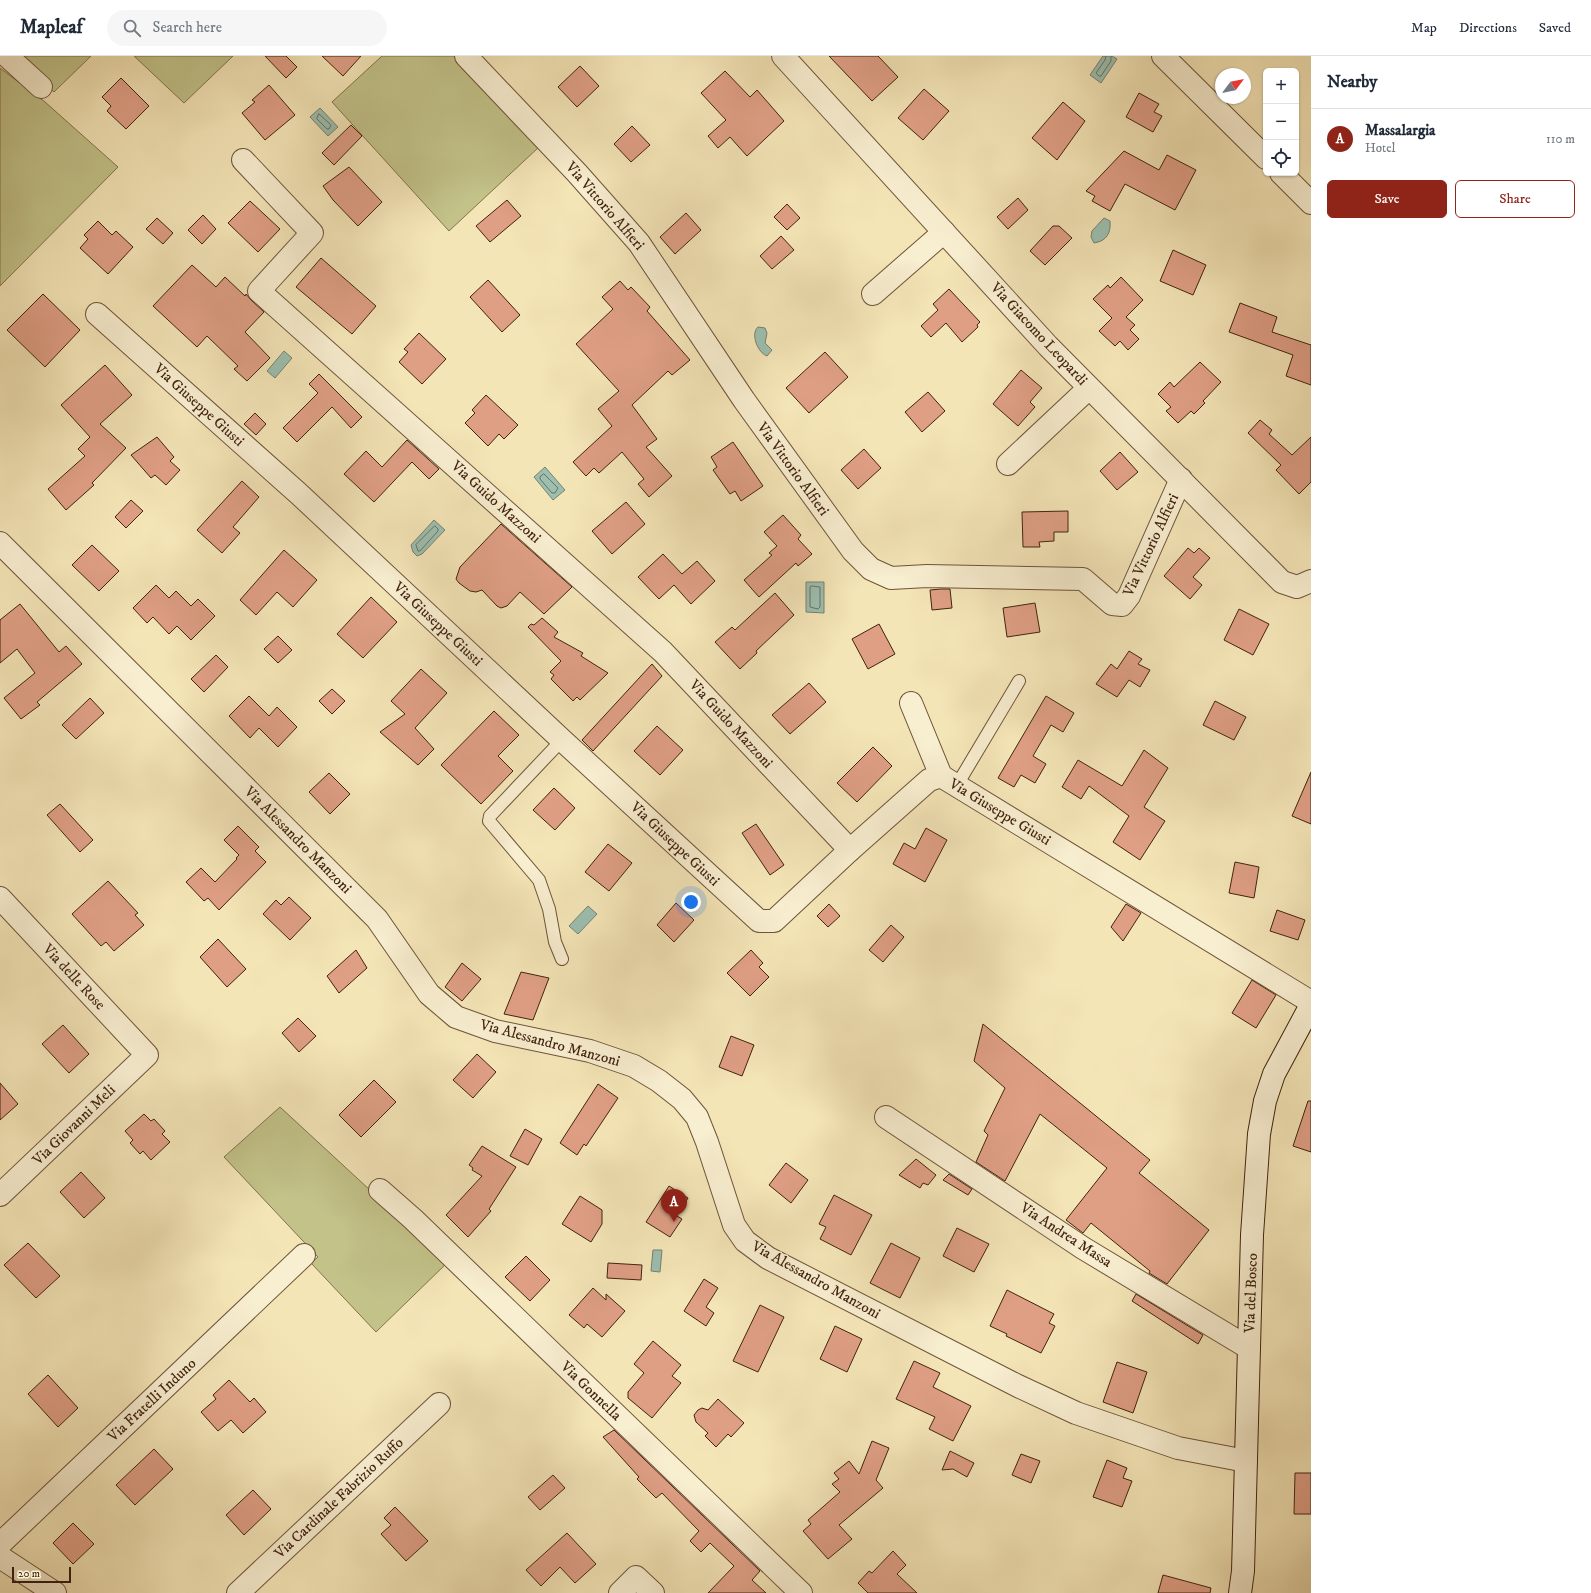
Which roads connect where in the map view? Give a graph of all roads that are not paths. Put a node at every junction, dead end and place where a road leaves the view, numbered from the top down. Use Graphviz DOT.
graph roads {
  1 [pos="7,56"];
  2 [pos="466,56"];
  3 [pos="783,56"];
  4 [pos="1163,56"];
  5 [pos="41,88"];
  6 [pos="1263,155"];
  7 [pos="243,160"];
  8 [pos="1284,176"];
  9 [pos="1311,203"];
  10 [pos="944,232"];
  11 [pos="873,294"];
  12 [pos="97,314"];
  13 [pos="1089,388"];
  14 [pos="1008,464"];
  15 [pos="1181,479"];
  16 [pos="0,542"];
  17 [pos="1311,581"];
  18 [pos="1019,681"];
  19 [pos="911,703"];
  20 [pos="562,740"];
  21 [pos="949,780"];
  22 [pos="850,850"];
  23 [pos="0,898"];
  24 [pos="562,959"];
  25 [pos="1311,1004"];
  26 [pos="147,1055"];
  27 [pos="886,1117"];
  28 [pos="380,1190"];
  29 [pos="0,1195"];
  30 [pos="304,1256"];
  31 [pos="1249,1348"];
  32 [pos="439,1404"];
  33 [pos="1246,1460"];
  34 [pos="0,1544"];
  35 [pos="0,1557"];
  36 [pos="55,1593"];
  37 [pos="238,1593"];
  38 [pos="620,1593"];
  39 [pos="653,1593"];
  40 [pos="801,1593"];
  41 [pos="1240,1593"];
  1 -- 5 [label="street"];
  2 -- 15 [label="street, Via Vittorio Alfieri"];
  3 -- 10 [label="street, Via Giacomo Leopardi"];
  4 -- 6 [label="street"];
  7 -- 22 [label="street, Via Guido Mazzoni"];
  8 -- 9 [label="street"];
  10 -- 11 [label="street"];
  10 -- 13 [label="street, Via Giacomo Leopardi"];
  12 -- 20 [label="street, Via Giuseppe Giusti"];
  13 -- 14 [label="street"];
  13 -- 15 [label="street, Via Giacomo Leopardi"];
  15 -- 17 [label="street, Via Giacomo Leopardi"];
  16 -- 33 [label="street, Via Alessandro Manzoni"];
  18 -- 21 [label="lane"];
  19 -- 21 [label="street"];
  20 -- 22 [label="street, Via Giuseppe Giusti"];
  20 -- 24 [label="lane"];
  21 -- 22 [label="street, Via Giuseppe Giusti"];
  21 -- 25 [label="street, Via Giuseppe Giusti"];
  23 -- 26 [label="street, Via delle Rose"];
  25 -- 31 [label="street, Via del Bosco"];
  26 -- 29 [label="street, Via Giovanni Meli"];
  27 -- 31 [label="street, Via Andrea Massa"];
  28 -- 40 [label="street, Via Gonnella"];
  30 -- 34 [label="street, Via Fratelli Induno"];
  31 -- 33 [label="street, Via del Bosco"];
  32 -- 37 [label="street, Via Cardinale Fabrizio Ruffo"];
  33 -- 41 [label="street, Via del Bosco"];
  35 -- 36 [label="street"];
  38 -- 39 [label="street"];
}
